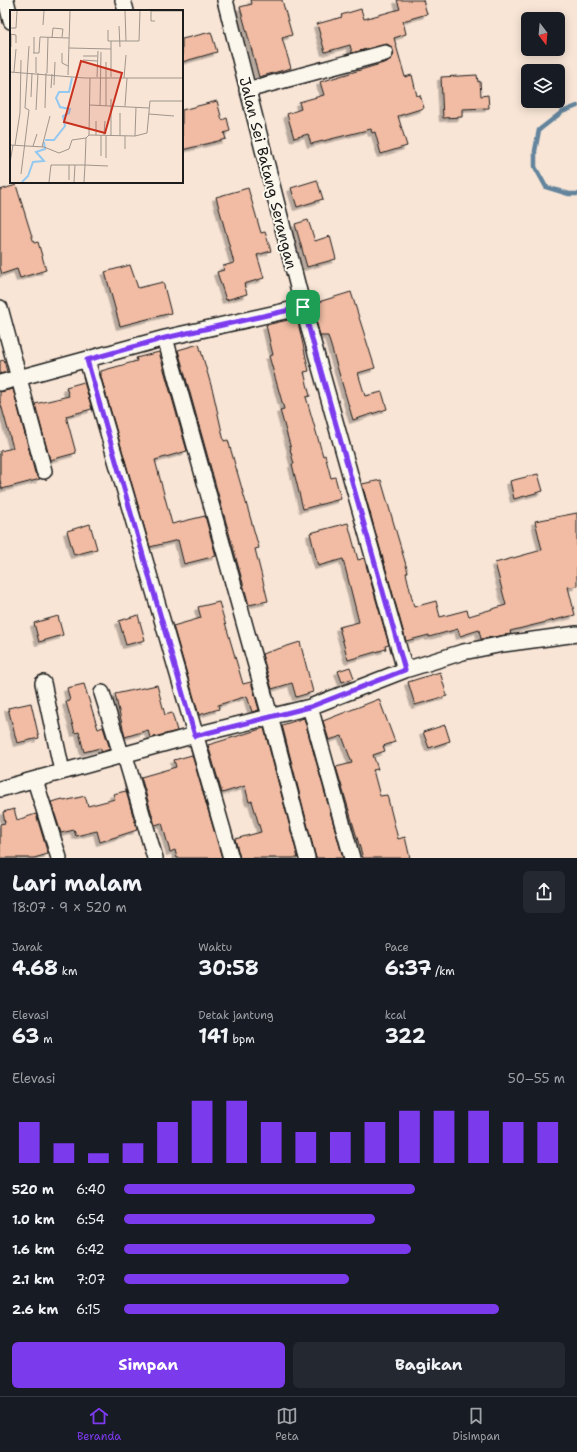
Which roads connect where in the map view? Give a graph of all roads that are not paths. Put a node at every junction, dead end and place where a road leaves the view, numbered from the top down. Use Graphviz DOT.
graph roads {
  1 [pos="6,0"];
  2 [pos="123,0"];
  3 [pos="225,0"];
  4 [pos="126,10"];
  5 [pos="10,17"];
  6 [pos="386,53"];
  7 [pos="247,90"];
  8 [pos="303,307"];
  9 [pos="0,308"];
  10 [pos="165,338"];
  11 [pos="87,360"];
  12 [pos="19,378"];
  13 [pos="0,384"];
  14 [pos="44,471"];
  15 [pos="577,634"];
  16 [pos="405,670"];
  17 [pos="43,683"];
  18 [pos="102,693"];
  19 [pos="310,707"];
  20 [pos="270,716"];
  21 [pos="195,736"];
  22 [pos="124,756"];
  23 [pos="62,771"];
  24 [pos="35,780"];
  25 [pos="0,789"];
  26 [pos="59,858"];
  27 [pos="155,858"];
  28 [pos="231,858"];
  29 [pos="307,858"];
  30 [pos="352,858"];
  1 -- 5 [label="street"];
  2 -- 4 [label="street"];
  3 -- 7 [label="street, Jalan Sei Batang Serangan"];
  6 -- 7 [label="street"];
  7 -- 8 [label="street, Jalan Sei Batang Serangan"];
  8 -- 10 [label="street"];
  8 -- 16 [label="street, Jalan Sei Batang Serangan"];
  9 -- 12 [label="street"];
  10 -- 11 [label="street"];
  10 -- 20 [label="street"];
  11 -- 12 [label="street"];
  11 -- 21 [label="street"];
  12 -- 13 [label="street"];
  12 -- 14 [label="street"];
  15 -- 16 [label="street"];
  16 -- 19 [label="street"];
  17 -- 23 [label="street"];
  18 -- 22 [label="street"];
  19 -- 20 [label="street"];
  19 -- 30 [label="street"];
  20 -- 21 [label="street"];
  20 -- 29 [label="street"];
  21 -- 22 [label="street"];
  21 -- 28 [label="street"];
  22 -- 23 [label="street"];
  22 -- 27 [label="street"];
  23 -- 24 [label="street"];
  24 -- 25 [label="street"];
  24 -- 26 [label="street"];
}
